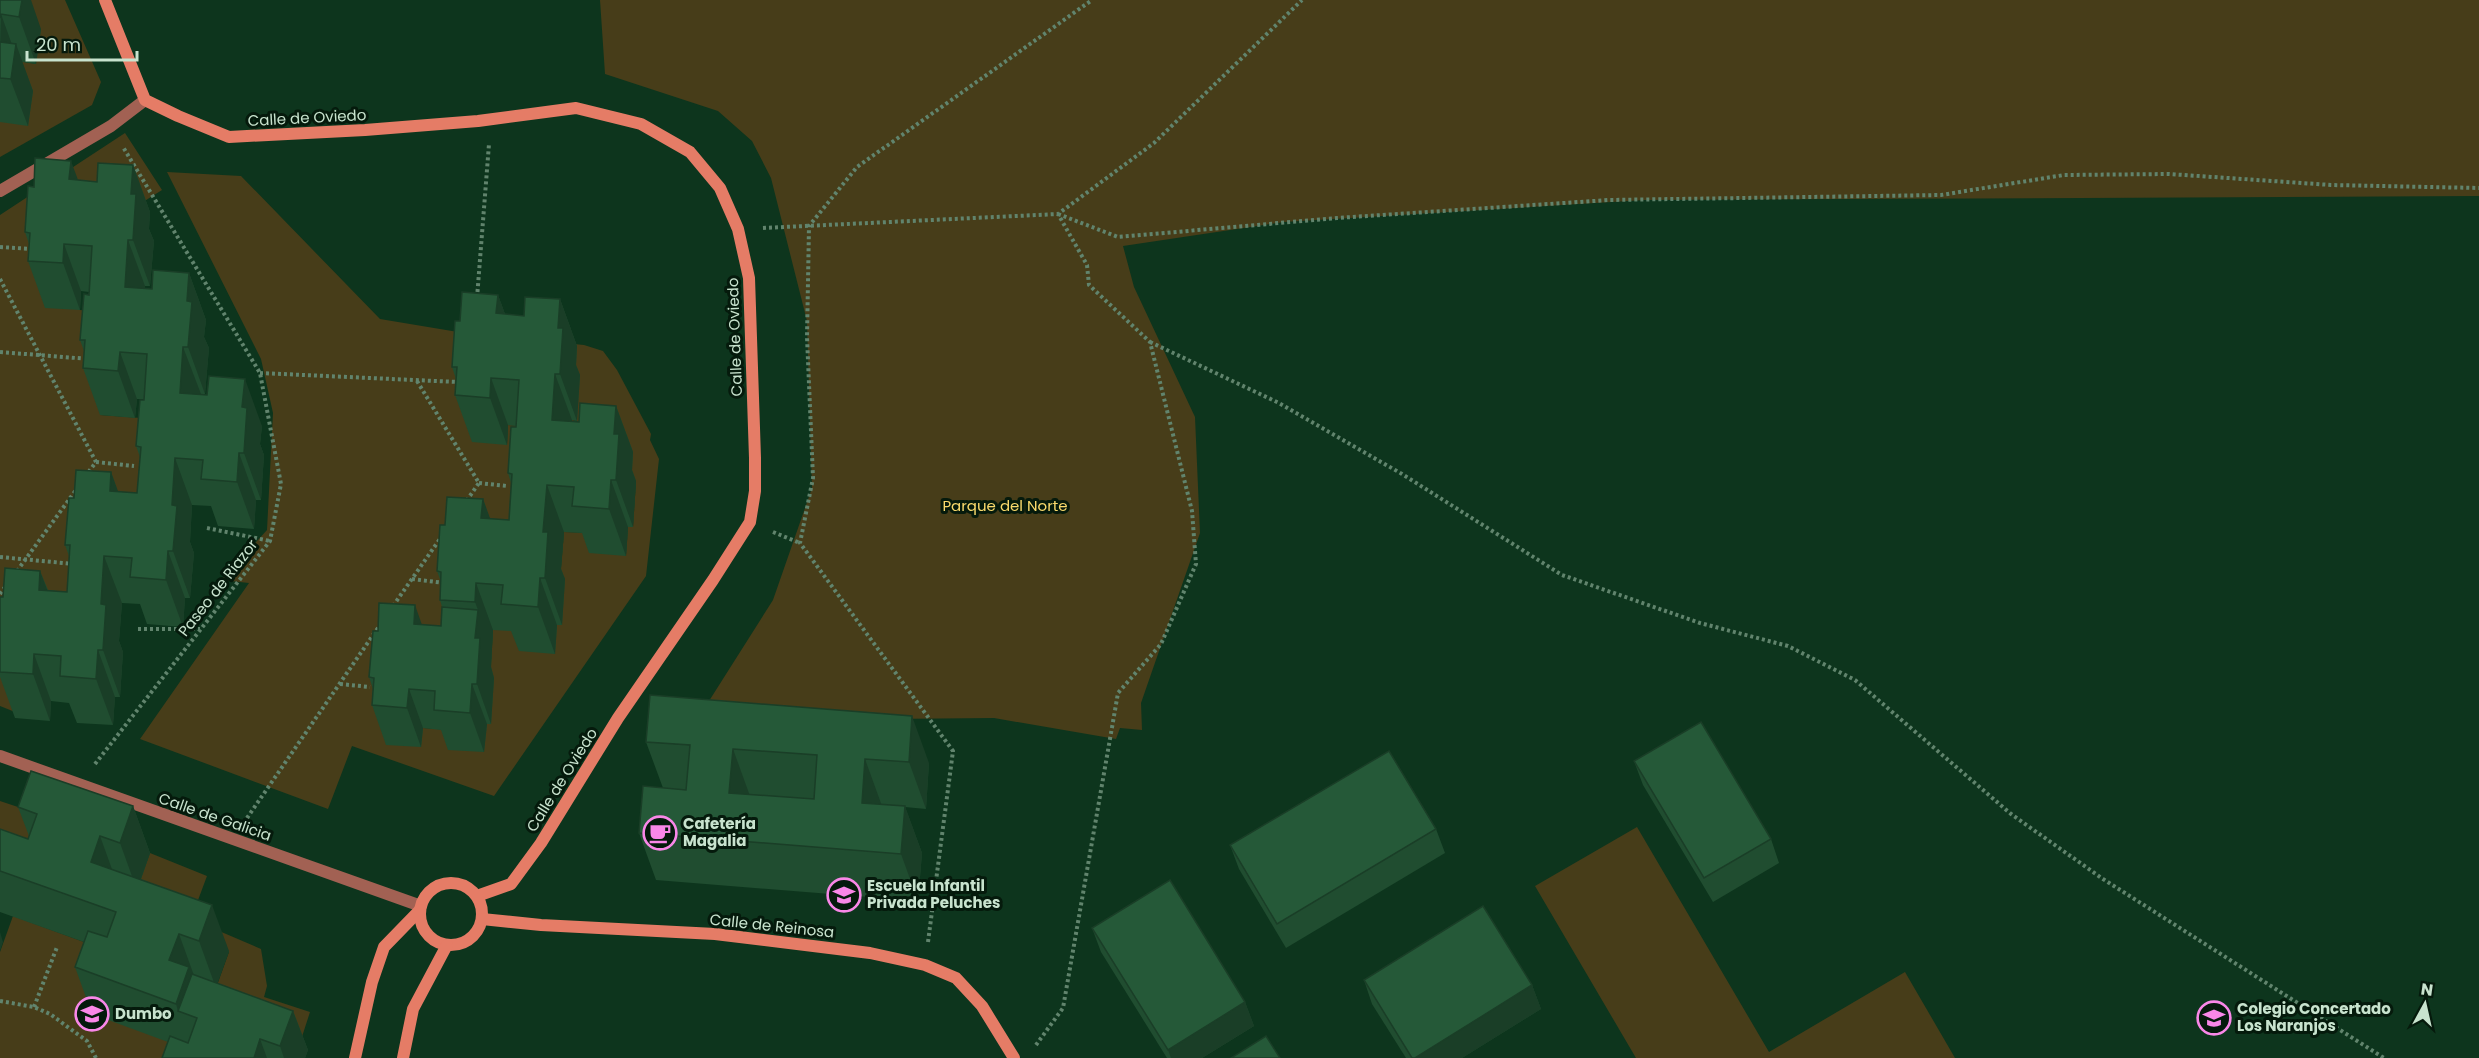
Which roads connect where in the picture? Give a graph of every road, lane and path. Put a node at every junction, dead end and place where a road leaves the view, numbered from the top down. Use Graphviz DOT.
graph roads {
  1 [pos="105,0"];
  2 [pos="1092,0"];
  3 [pos="1302,0"];
  4 [pos="145,100"];
  5 [pos="491,119"];
  6 [pos="111,126"];
  7 [pos="2479,188"];
  8 [pos="0,191"];
  9 [pos="1058,214"];
  10 [pos="809,226"];
  11 [pos="738,229"];
  12 [pos="0,247"];
  13 [pos="32,249"];
  14 [pos="0,279"];
  15 [pos="477,302"];
  16 [pos="1150,342"];
  17 [pos="0,351"];
  18 [pos="40,355"];
  19 [pos="93,359"];
  20 [pos="260,374"];
  21 [pos="462,375"];
  22 [pos="417,381"];
  23 [pos="96,462"];
  24 [pos="134,466"];
  25 [pos="83,480"];
  26 [pos="479,483"];
  27 [pos="507,486"];
  28 [pos="77,489"];
  29 [pos="466,502"];
  30 [pos="207,528"];
  31 [pos="446,531"];
  32 [pos="270,542"];
  33 [pos="0,556"];
  34 [pos="25,560"];
  35 [pos="78,564"];
  36 [pos="13,577"];
  37 [pos="412,579"];
  38 [pos="446,583"];
  39 [pos="6,586"];
  40 [pos="0,594"];
  41 [pos="392,607"];
  42 [pos="386,617"];
  43 [pos="138,629"];
  44 [pos="201,629"];
  45 [pos="340,684"];
  46 [pos="370,687"];
  47 [pos="0,756"];
  48 [pos="79,785"];
  49 [pos="233,838"];
  50 [pos="477,896"];
  51 [pos="420,908"];
  52 [pos="482,919"];
  53 [pos="447,945"];
  54 [pos="57,947"];
  55 [pos="926,965"];
  56 [pos="0,1001"];
  57 [pos="34,1007"];
  58 [pos="1032,1050"];
  59 [pos="96,1058"];
  60 [pos="355,1058"];
  61 [pos="404,1058"];
  62 [pos="1014,1058"];
  63 [pos="2384,1058"];
  1 -- 4 [label="street"];
  2 -- 10 [label="path"];
  3 -- 9 [label="path"];
  4 -- 5 [label="street, Calle de Oviedo"];
  4 -- 6 [label="street"];
  5 -- 11 [label="street, Calle de Oviedo"];
  5 -- 15 [label="path"];
  6 -- 8 [label="street"];
  6 -- 20 [label="path, Paseo de Riazor"];
  7 -- 9 [label="path"];
  9 -- 10 [label="path"];
  9 -- 16 [label="path"];
  10 -- 11 [label="path"];
  10 -- 55 [label="path"];
  11 -- 50 [label="street, Calle de Oviedo"];
  12 -- 13 [label="path"];
  14 -- 18 [label="path"];
  16 -- 58 [label="path"];
  16 -- 63 [label="path"];
  17 -- 18 [label="path"];
  18 -- 19 [label="path"];
  18 -- 23 [label="path"];
  20 -- 22 [label="path"];
  20 -- 32 [label="path, Paseo de Riazor"];
  21 -- 22 [label="path"];
  22 -- 26 [label="path"];
  23 -- 24 [label="path"];
  23 -- 25 [label="path"];
  26 -- 27 [label="path"];
  26 -- 29 [label="path"];
  28 -- 34 [label="path"];
  30 -- 32 [label="path"];
  31 -- 37 [label="path"];
  32 -- 44 [label="path, Paseo de Riazor"];
  33 -- 34 [label="path"];
  34 -- 35 [label="path"];
  34 -- 36 [label="path"];
  37 -- 38 [label="path"];
  37 -- 41 [label="path"];
  39 -- 40 [label="path"];
  42 -- 45 [label="path"];
  43 -- 44 [label="path"];
  44 -- 48 [label="path, Paseo de Riazor"];
  45 -- 46 [label="path"];
  45 -- 49 [label="path"];
  47 -- 48 [label="street, Calle de Galicia"];
  48 -- 49 [label="street, Calle de Galicia"];
  49 -- 51 [label="street, Calle de Galicia"];
  50 -- 51 [label="street"];
  50 -- 52 [label="street"];
  51 -- 53 [label="street"];
  51 -- 60 [label="street"];
  52 -- 53 [label="street"];
  52 -- 55 [label="street, Calle de Reinosa"];
  53 -- 61 [label="street"];
  54 -- 57 [label="path"];
  55 -- 62 [label="street, Calle de Reinosa"];
  56 -- 57 [label="path"];
  57 -- 59 [label="path"];
}
